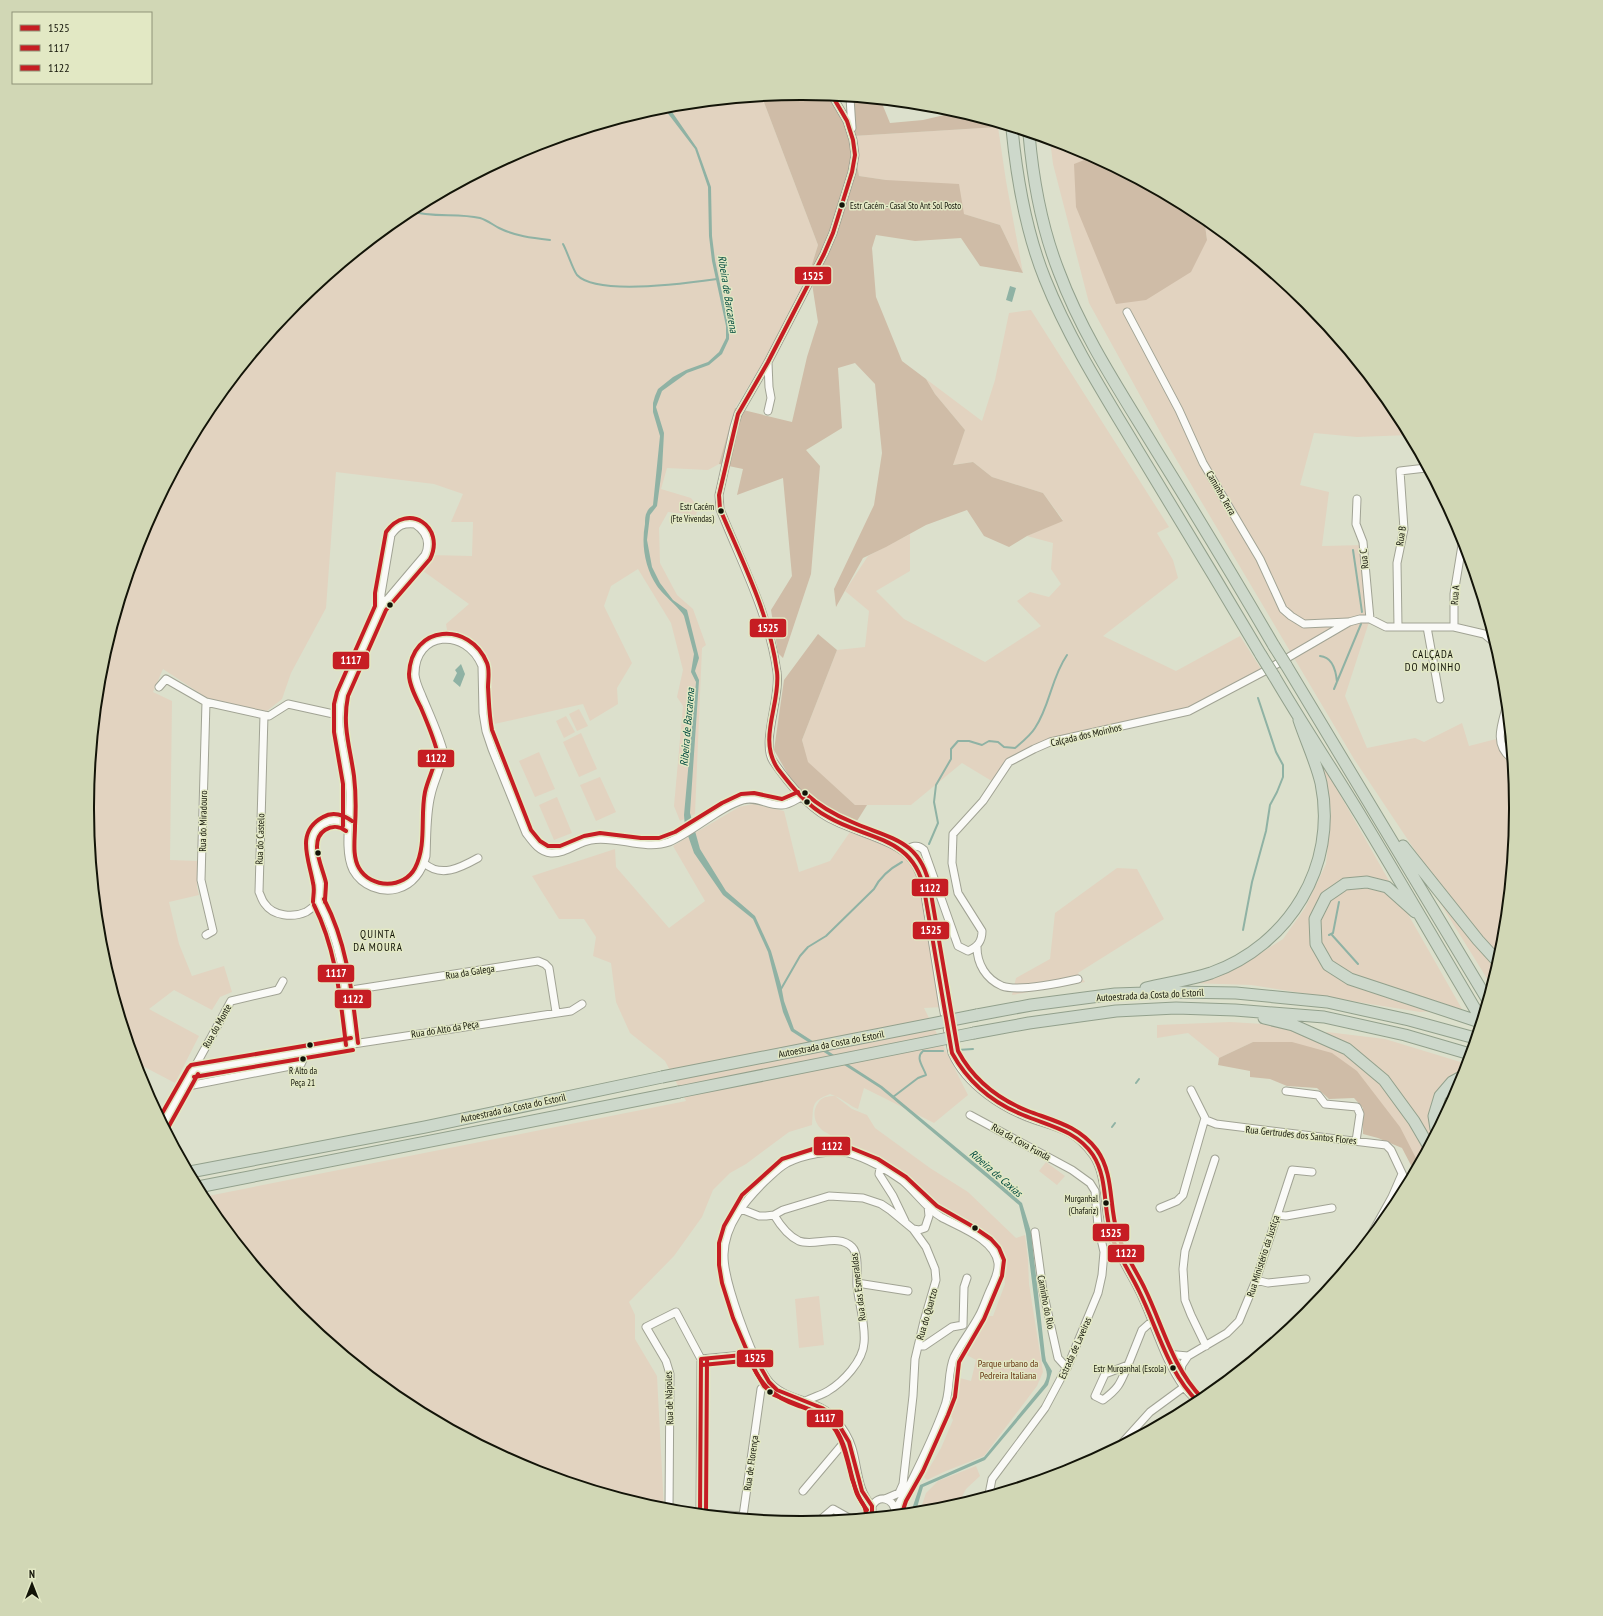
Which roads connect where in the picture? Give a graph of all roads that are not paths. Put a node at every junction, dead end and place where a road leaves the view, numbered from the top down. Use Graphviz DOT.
graph roads {
  1 [pos="835,101"];
  2 [pos="850,102"];
  3 [pos="1013,133"];
  4 [pos="1030,138"];
  5 [pos="853,140"];
  6 [pos="1127,312"];
  7 [pos="768,362"];
  8 [pos="768,411"];
  9 [pos="1422,468"];
  10 [pos="1357,499"];
  11 [pos="1461,553"];
  12 [pos="381,607"];
  13 [pos="1370,619"];
  14 [pos="1349,622"];
  15 [pos="1398,627"];
  16 [pos="1427,627"];
  17 [pos="1454,627"];
  18 [pos="1488,637"];
  19 [pos="159,687"];
  20 [pos="1440,699"];
  21 [pos="206,702"];
  22 [pos="264,715"];
  23 [pos="338,715"];
  24 [pos="1503,718"];
  25 [pos="1299,720"];
  26 [pos="1506,755"];
  27 [pos="801,797"];
  28 [pos="1373,808"];
  29 [pos="349,826"];
  30 [pos="904,851"];
  31 [pos="478,858"];
  32 [pos="424,863"];
  33 [pos="319,902"];
  34 [pos="1423,919"];
  35 [pos="206,935"];
  36 [pos="977,947"];
  37 [pos="1493,956"];
  38 [pos="1078,979"];
  39 [pos="282,981"];
  40 [pos="345,991"];
  41 [pos="1484,993"];
  42 [pos="1115,994"];
  43 [pos="582,1004"];
  44 [pos="1235,1010"];
  45 [pos="556,1012"];
  46 [pos="1478,1014"];
  47 [pos="1476,1021"];
  48 [pos="1470,1037"];
  49 [pos="352,1044"];
  50 [pos="307,1051"];
  51 [pos="1465,1052"];
  52 [pos="193,1070"];
  53 [pos="1454,1081"];
  54 [pos="183,1088"];
  55 [pos="1191,1090"];
  56 [pos="1286,1092"];
  57 [pos="970,1115"];
  58 [pos="1205,1118"];
  59 [pos="166,1119"];
  60 [pos="1435,1123"];
  61 [pos="1356,1141"];
  62 [pos="1425,1141"];
  63 [pos="1215,1159"];
  64 [pos="880,1168"];
  65 [pos="195,1171"];
  66 [pos="1312,1172"];
  67 [pos="1402,1174"];
  68 [pos="1404,1178"];
  69 [pos="204,1186"];
  70 [pos="1103,1190"];
  71 [pos="1095,1191"];
  72 [pos="1392,1197"];
  73 [pos="1389,1202"];
  74 [pos="928,1206"];
  75 [pos="1160,1208"];
  76 [pos="1332,1208"];
  77 [pos="741,1209"];
  78 [pos="774,1215"];
  79 [pos="1277,1215"];
  80 [pos="910,1227"];
  81 [pos="1035,1232"];
  82 [pos="967,1278"];
  83 [pos="1306,1279"];
  84 [pos="1256,1280"];
  85 [pos="857,1283"];
  86 [pos="908,1290"];
  87 [pos="1152,1321"];
  88 [pos="963,1325"];
  89 [pos="971,1329"];
  90 [pos="918,1346"];
  91 [pos="1206,1346"];
  92 [pos="754,1354"];
  93 [pos="1166,1354"];
  94 [pos="1188,1356"];
  95 [pos="700,1359"];
  96 [pos="1128,1365"];
  97 [pos="1067,1368"];
  98 [pos="1179,1379"];
  99 [pos="769,1382"];
  100 [pos="1184,1387"];
  101 [pos="1193,1397"];
  102 [pos="806,1401"];
  103 [pos="1130,1435"];
  104 [pos="849,1442"];
  105 [pos="990,1490"];
  106 [pos="803,1491"];
  107 [pos="885,1499"];
  108 [pos="669,1503"];
  109 [pos="872,1506"];
  110 [pos="700,1508"];
  111 [pos="894,1509"];
  112 [pos="897,1509"];
  113 [pos="872,1511"];
  114 [pos="743,1513"];
  115 [pos="842,1514"];
  116 [pos="827,1515"];
  1 -- 5 [label="street"];
  2 -- 5 [label="street"];
  3 -- 25 [label="highway, bridge"];
  4 -- 28 [label="highway, bridge"];
  5 -- 7 [label="street"];
  6 -- 14 [label="street, Caminho Terra"];
  7 -- 8 [label="street"];
  7 -- 27 [label="street"];
  9 -- 15 [label="street, Rua B"];
  10 -- 13 [label="street, Rua C"];
  11 -- 17 [label="street, Rua A"];
  12 -- 12 [label="street"];
  12 -- 23 [label="street"];
  13 -- 14 [label="street, Calçada dos Moinhos"];
  13 -- 15 [label="street"];
  14 -- 36 [label="street, Calçada dos Moinhos"];
  15 -- 16 [label="street"];
  16 -- 17 [label="street"];
  16 -- 20 [label="street"];
  17 -- 18 [label="street"];
  19 -- 21 [label="street"];
  21 -- 22 [label="street"];
  21 -- 35 [label="street, Rua do Miradouro"];
  22 -- 23 [label="street"];
  22 -- 33 [label="street, Rua do Castelo"];
  23 -- 29 [label="street"];
  24 -- 26 [label="street"];
  25 -- 34 [label="highway"];
  25 -- 42 [label="highway"];
  27 -- 30 [label="street"];
  27 -- 32 [label="street"];
  28 -- 37 [label="highway"];
  28 -- 41 [label="highway"];
  29 -- 32 [label="street"];
  29 -- 33 [label="street"];
  30 -- 36 [label="street"];
  30 -- 70 [label="street"];
  31 -- 32 [label="street"];
  33 -- 40 [label="street"];
  34 -- 46 [label="highway"];
  34 -- 47 [label="highway"];
  36 -- 38 [label="street"];
  39 -- 52 [label="street, Rua do Monte"];
  40 -- 45 [label="street, Rua da Galega"];
  40 -- 49 [label="street"];
  42 -- 48 [label="highway, Autoestrada da Costa do Estoril"];
  42 -- 65 [label="highway, Autoestrada da Costa do Estoril, bridge"];
  43 -- 45 [label="street, Rua do Alto da Peça"];
  44 -- 51 [label="highway, Autoestrada da Costa do Estoril"];
  44 -- 62 [label="highway"];
  44 -- 69 [label="highway, Autoestrada da Costa do Estoril, bridge"];
  45 -- 49 [label="street, Rua do Alto da Peça"];
  49 -- 50 [label="street, Rua do Alto da Peça"];
  50 -- 52 [label="street, Rua do Alto da Peça"];
  50 -- 54 [label="street"];
  52 -- 54 [label="street, Rua do Monte"];
  53 -- 60 [label="highway"];
  54 -- 59 [label="street, Rua do Monte"];
  55 -- 58 [label="street"];
  56 -- 61 [label="street"];
  57 -- 71 [label="street, Rua da Cova Funda"];
  58 -- 61 [label="street, Rua Gertrudes dos Santos Flores"];
  58 -- 75 [label="street"];
  61 -- 67 [label="street, Rua Gertrudes dos Santos Flores"];
  63 -- 91 [label="street"];
  64 -- 74 [label="street"];
  64 -- 77 [label="street"];
  64 -- 80 [label="street"];
  66 -- 79 [label="street, Rua Ministério da Justiça"];
  67 -- 68 [label="street, Rua Gertrudes dos Santos Flores"];
  67 -- 72 [label="street"];
  70 -- 71 [label="street"];
  70 -- 87 [label="street"];
  71 -- 97 [label="street, Estrada de Laveiras"];
  72 -- 73 [label="street"];
  74 -- 80 [label="street"];
  74 -- 89 [label="street"];
  76 -- 79 [label="street"];
  77 -- 78 [label="street"];
  77 -- 92 [label="street"];
  78 -- 80 [label="street, Rua do Quartzo"];
  78 -- 85 [label="street, Rua das Esmeraldas"];
  79 -- 84 [label="street, Rua Ministério da Justiça"];
  80 -- 90 [label="street, Rua do Quartzo"];
  81 -- 97 [label="street, Caminho do Rio"];
  82 -- 88 [label="street"];
  83 -- 84 [label="street"];
  84 -- 91 [label="street, Rua Ministério da Justiça"];
  85 -- 86 [label="street"];
  85 -- 102 [label="street, Rua das Esmeraldas"];
  87 -- 93 [label="street"];
  87 -- 96 [label="street"];
  88 -- 89 [label="street"];
  88 -- 90 [label="street"];
  89 -- 112 [label="street"];
  90 -- 107 [label="street, Rua do Quartzo"];
  91 -- 94 [label="street, Rua Ministério da Justiça"];
  92 -- 95 [label="street"];
  92 -- 99 [label="street"];
  93 -- 94 [label="street"];
  93 -- 98 [label="street"];
  94 -- 98 [label="street"];
  95 -- 108 [label="street, Rua de Nápoles"];
  95 -- 110 [label="street"];
  96 -- 96 [label="street"];
  97 -- 105 [label="street, Estrada de Laveiras"];
  98 -- 100 [label="street"];
  99 -- 102 [label="street"];
  99 -- 114 [label="street, Rua de Florença"];
  100 -- 101 [label="street"];
  100 -- 103 [label="street"];
  102 -- 104 [label="street"];
  104 -- 106 [label="street"];
  104 -- 109 [label="street"];
  107 -- 109 [label="street, Rua do Quartzo"];
  107 -- 111 [label="street"];
  109 -- 113 [label="street"];
  115 -- 116 [label="street"];
}
